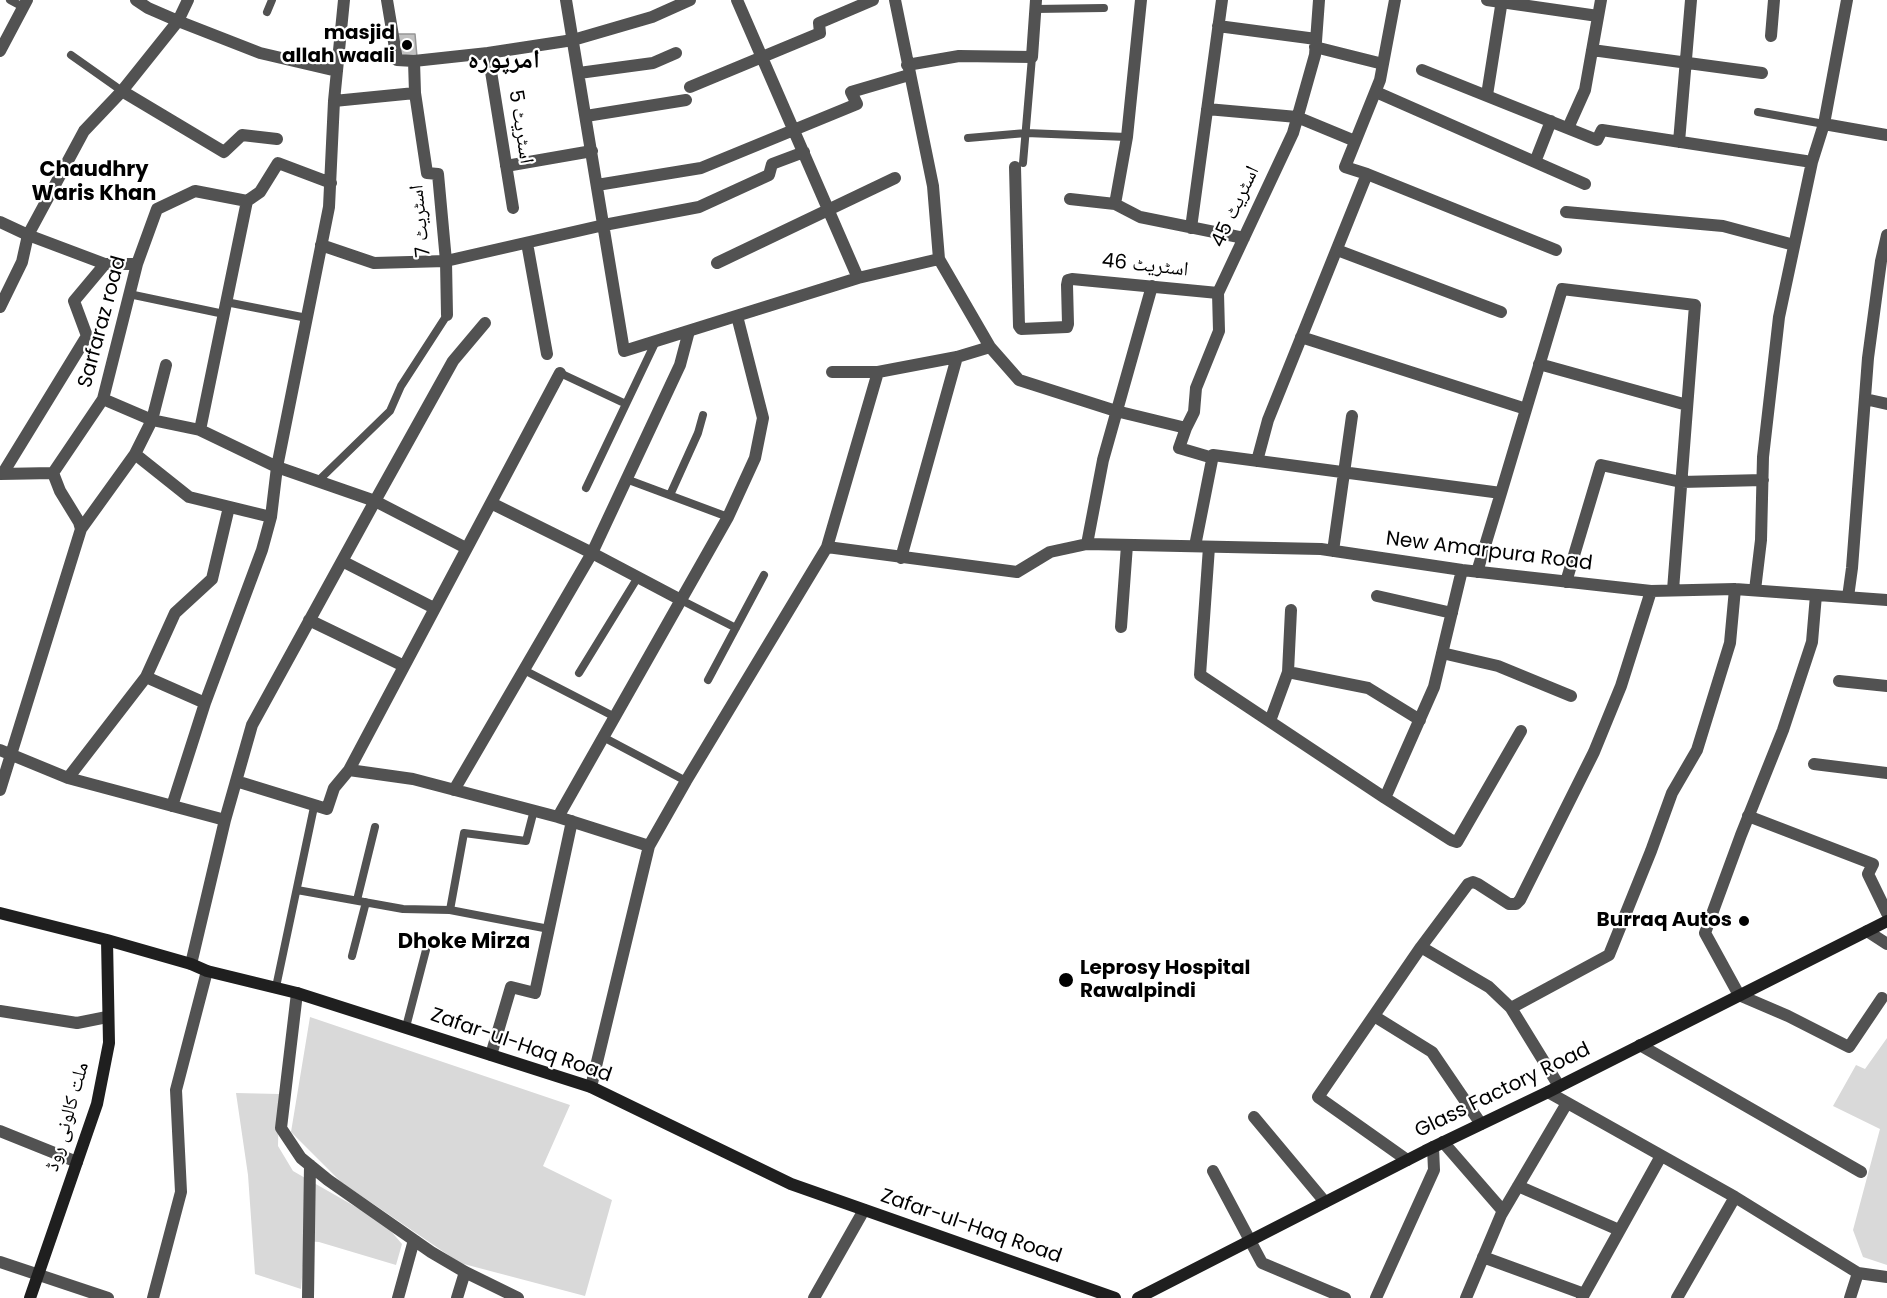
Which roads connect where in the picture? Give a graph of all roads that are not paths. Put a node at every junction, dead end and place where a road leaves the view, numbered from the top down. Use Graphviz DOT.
graph roads {
  1 [pos="10,0"];
  2 [pos="136,0"];
  3 [pos="188,0"];
  4 [pos="272,0"];
  5 [pos="344,0"];
  6 [pos="387,0"];
  7 [pos="566,0"];
  8 [pos="690,0"];
  9 [pos="737,0"];
  10 [pos="873,0"];
  11 [pos="895,0"];
  12 [pos="1141,0"];
  13 [pos="1222,0"];
  14 [pos="1318,0"];
  15 [pos="1395,0"];
  16 [pos="1488,0"];
  17 [pos="1601,0"];
  18 [pos="1691,0"];
  19 [pos="1774,0"];
  20 [pos="1847,0"];
  21 [pos="1502,1"];
  22 [pos="25,4"];
  23 [pos="1035,4"];
  24 [pos="1104,8"];
  25 [pos="267,12"];
  26 [pos="1598,16"];
  27 [pos="178,21"];
  28 [pos="1218,26"];
  29 [pos="1771,36"];
  30 [pos="573,40"];
  31 [pos="1316,43"];
  32 [pos="1592,50"];
  33 [pos="0,51"];
  34 [pos="488,53"];
  35 [pos="676,53"];
  36 [pos="71,55"];
  37 [pos="1032,57"];
  38 [pos="762,58"];
  39 [pos="414,61"];
  40 [pos="1685,61"];
  41 [pos="1383,64"];
  42 [pos="908,70"];
  43 [pos="1422,70"];
  44 [pos="336,71"];
  45 [pos="579,73"];
  46 [pos="1762,73"];
  47 [pos="122,91"];
  48 [pos="1376,92"];
  49 [pos="415,93"];
  50 [pos="1487,95"];
  51 [pos="334,101"];
  52 [pos="1207,109"];
  53 [pos="1758,112"];
  54 [pos="586,116"];
  55 [pos="1297,117"];
  56 [pos="1551,122"];
  57 [pos="1824,124"];
  58 [pos="1568,128"];
  59 [pos="794,131"];
  60 [pos="1026,133"];
  61 [pos="1887,135"];
  62 [pos="1127,137"];
  63 [pos="968,138"];
  64 [pos="277,140"];
  65 [pos="1355,141"];
  66 [pos="1679,142"];
  67 [pos="592,151"];
  68 [pos="804,152"];
  69 [pos="1535,162"];
  70 [pos="1812,162"];
  71 [pos="1019,165"];
  72 [pos="506,166"];
  73 [pos="1367,174"];
  74 [pos="895,178"];
  75 [pos="332,183"];
  76 [pos="1585,184"];
  77 [pos="597,186"];
  78 [pos="1070,199"];
  79 [pos="247,201"];
  80 [pos="1115,204"];
  81 [pos="513,208"];
  82 [pos="829,210"];
  83 [pos="1566,212"];
  84 [pos="0,222"];
  85 [pos="604,225"];
  86 [pos="1191,228"];
  87 [pos="28,235"];
  88 [pos="1887,235"];
  89 [pos="1244,238"];
  90 [pos="527,243"];
  91 [pos="321,244"];
  92 [pos="1794,245"];
  93 [pos="1336,250"];
  94 [pos="1556,250"];
  95 [pos="939,259"];
  96 [pos="446,261"];
  97 [pos="717,263"];
  98 [pos="105,264"];
  99 [pos="137,264"];
  100 [pos="858,278"];
  101 [pos="1152,286"];
  102 [pos="1218,293"];
  103 [pos="129,294"];
  104 [pos="0,307"];
  105 [pos="225,308"];
  106 [pos="1501,312"];
  107 [pos="447,315"];
  108 [pos="737,316"];
  109 [pos="306,318"];
  110 [pos="485,323"];
  111 [pos="689,331"];
  112 [pos="1301,337"];
  113 [pos="656,341"];
  114 [pos="990,347"];
  115 [pos="547,354"];
  116 [pos="957,357"];
  117 [pos="1539,364"];
  118 [pos="166,365"];
  119 [pos="832,372"];
  120 [pos="878,372"];
  121 [pos="560,373"];
  122 [pos="103,399"];
  123 [pos="1865,399"];
  124 [pos="626,404"];
  125 [pos="1887,404"];
  126 [pos="1687,405"];
  127 [pos="1526,409"];
  128 [pos="1116,411"];
  129 [pos="703,415"];
  130 [pos="1352,416"];
  131 [pos="152,420"];
  132 [pos="1186,428"];
  133 [pos="200,430"];
  134 [pos="135,454"];
  135 [pos="1213,458"];
  136 [pos="1257,461"];
  137 [pos="277,467"];
  138 [pos="1344,471"];
  139 [pos="53,473"];
  140 [pos="2,474"];
  141 [pos="626,479"];
  142 [pos="1763,480"];
  143 [pos="318,481"];
  144 [pos="1681,482"];
  145 [pos="586,488"];
  146 [pos="1501,493"];
  147 [pos="670,495"];
  148 [pos="375,501"];
  149 [pos="491,502"];
  150 [pos="229,507"];
  151 [pos="271,517"];
  152 [pos="728,518"];
  153 [pos="81,529"];
  154 [pos="1087,544"];
  155 [pos="1127,545"];
  156 [pos="1196,546"];
  157 [pos="827,547"];
  158 [pos="1209,547"];
  159 [pos="466,548"];
  160 [pos="1333,551"];
  161 [pos="592,553"];
  162 [pos="901,558"];
  163 [pos="342,561"];
  164 [pos="1462,570"];
  165 [pos="1477,572"];
  166 [pos="764,575"];
  167 [pos="638,577"];
  168 [pos="1566,582"];
  169 [pos="1735,589"];
  170 [pos="1672,590"];
  171 [pos="1755,590"];
  172 [pos="1651,591"];
  173 [pos="1816,594"];
  174 [pos="1377,596"];
  175 [pos="1848,597"];
  176 [pos="681,600"];
  177 [pos="1887,600"];
  178 [pos="434,608"];
  179 [pos="1291,610"];
  180 [pos="1452,614"];
  181 [pos="309,620"];
  182 [pos="1121,627"];
  183 [pos="736,628"];
  184 [pos="1442,653"];
  185 [pos="404,666"];
  186 [pos="524,670"];
  187 [pos="1288,672"];
  188 [pos="579,673"];
  189 [pos="146,676"];
  190 [pos="708,680"];
  191 [pos="1839,681"];
  192 [pos="1887,686"];
  193 [pos="1571,696"];
  194 [pos="205,703"];
  195 [pos="615,717"];
  196 [pos="1420,720"];
  197 [pos="1270,721"];
  198 [pos="1521,731"];
  199 [pos="603,737"];
  200 [pos="6,753"];
  201 [pos="1814,764"];
  202 [pos="349,770"];
  203 [pos="1887,773"];
  204 [pos="68,778"];
  205 [pos="236,781"];
  206 [pos="686,781"];
  207 [pos="0,790"];
  208 [pos="454,790"];
  209 [pos="1385,798"];
  210 [pos="172,806"];
  211 [pos="314,807"];
  212 [pos="534,810"];
  213 [pos="1748,816"];
  214 [pos="558,817"];
  215 [pos="225,820"];
  216 [pos="572,821"];
  217 [pos="375,827"];
  218 [pos="649,846"];
  219 [pos="297,890"];
  220 [pos="357,900"];
  221 [pos="366,902"];
  222 [pos="450,910"];
  223 [pos="0,913"];
  224 [pos="1887,913"];
  225 [pos="1887,921"];
  226 [pos="549,929"];
  227 [pos="1867,931"];
  228 [pos="107,940"];
  229 [pos="1887,944"];
  230 [pos="1421,947"];
  231 [pos="426,950"];
  232 [pos="352,956"];
  233 [pos="191,964"];
  234 [pos="207,971"];
  235 [pos="276,987"];
  236 [pos="297,993"];
  237 [pos="1739,995"];
  238 [pos="1882,998"];
  239 [pos="1511,1008"];
  240 [pos="0,1011"];
  241 [pos="1374,1016"];
  242 [pos="107,1017"];
  243 [pos="406,1028"];
  244 [pos="1640,1045"];
  245 [pos="491,1055"];
  246 [pos="1559,1086"];
  247 [pos="591,1087"];
  248 [pos="1548,1092"];
  249 [pos="1567,1103"];
  250 [pos="1254,1117"];
  251 [pos="1480,1124"];
  252 [pos="0,1131"];
  253 [pos="1438,1145"];
  254 [pos="1661,1156"];
  255 [pos="1407,1160"];
  256 [pos="77,1162"];
  257 [pos="310,1166"];
  258 [pos="1213,1171"];
  259 [pos="1862,1172"];
  260 [pos="1518,1186"];
  261 [pos="1735,1197"];
  262 [pos="1325,1202"];
  263 [pos="864,1210"];
  264 [pos="1503,1211"];
  265 [pos="1619,1230"];
  266 [pos="414,1240"];
  267 [pos="1251,1240"];
  268 [pos="1483,1257"];
  269 [pos="0,1262"];
  270 [pos="465,1272"];
  271 [pos="1858,1273"];
  272 [pos="38,1275"];
  273 [pos="1887,1277"];
  274 [pos="1583,1296"];
  275 [pos="817,1297"];
  276 [pos="30,1298"];
  277 [pos="108,1298"];
  278 [pos="153,1298"];
  279 [pos="308,1298"];
  280 [pos="398,1298"];
  281 [pos="457,1298"];
  282 [pos="518,1298"];
  283 [pos="1115,1298"];
  284 [pos="1138,1298"];
  285 [pos="1345,1298"];
  286 [pos="1376,1298"];
  287 [pos="1466,1298"];
  288 [pos="1677,1298"];
  289 [pos="1850,1298"];
  1 -- 22 [label="lane"];
  2 -- 27 [label="street"];
  3 -- 27 [label="street"];
  4 -- 25 [label="lane"];
  5 -- 44 [label="street"];
  6 -- 39 [label="street"];
  7 -- 30 [label="street"];
  8 -- 30 [label="street"];
  9 -- 38 [label="street"];
  10 -- 38 [label="street"];
  11 -- 42 [label="street"];
  12 -- 62 [label="street"];
  13 -- 28 [label="street"];
  14 -- 31 [label="street, اسٹریٹ 45"];
  15 -- 41 [label="street"];
  16 -- 21 [label="street"];
  17 -- 26 [label="street"];
  18 -- 40 [label="street"];
  19 -- 29 [label="street"];
  20 -- 57 [label="street"];
  21 -- 26 [label="street"];
  21 -- 50 [label="street"];
  22 -- 33 [label="street"];
  23 -- 24 [label="lane"];
  23 -- 37 [label="street"];
  26 -- 32 [label="street"];
  27 -- 44 [label="street"];
  27 -- 47 [label="street"];
  28 -- 31 [label="street"];
  28 -- 52 [label="street"];
  30 -- 34 [label="street"];
  30 -- 45 [label="street"];
  31 -- 41 [label="street"];
  31 -- 55 [label="street, اسٹریٹ 45"];
  32 -- 40 [label="street"];
  32 -- 58 [label="street"];
  34 -- 39 [label="street"];
  34 -- 72 [label="street, اسٹریٹ 5"];
  35 -- 45 [label="street"];
  36 -- 47 [label="lane"];
  37 -- 42 [label="street"];
  37 -- 60 [label="lane"];
  38 -- 54 [label="street"];
  38 -- 59 [label="street"];
  39 -- 49 [label="street, اسٹریٹ 7"];
  40 -- 46 [label="street"];
  40 -- 66 [label="street"];
  41 -- 48 [label="street"];
  42 -- 59 [label="street"];
  42 -- 95 [label="street"];
  43 -- 50 [label="street"];
  44 -- 51 [label="street"];
  45 -- 54 [label="street"];
  47 -- 64 [label="street"];
  47 -- 87 [label="street"];
  48 -- 65 [label="street"];
  48 -- 69 [label="street"];
  49 -- 51 [label="street"];
  49 -- 96 [label="street, اسٹریٹ 7"];
  50 -- 56 [label="street"];
  51 -- 75 [label="street"];
  52 -- 55 [label="street"];
  52 -- 86 [label="street"];
  53 -- 57 [label="lane"];
  54 -- 67 [label="street"];
  55 -- 65 [label="street"];
  55 -- 89 [label="street, اسٹریٹ 45"];
  56 -- 58 [label="street"];
  56 -- 69 [label="street"];
  57 -- 61 [label="street"];
  57 -- 70 [label="street"];
  58 -- 66 [label="street"];
  59 -- 68 [label="street"];
  59 -- 77 [label="street"];
  60 -- 62 [label="lane"];
  60 -- 63 [label="lane"];
  60 -- 71 [label="lane"];
  62 -- 80 [label="street"];
  65 -- 73 [label="street"];
  66 -- 70 [label="street"];
  67 -- 72 [label="street"];
  67 -- 77 [label="street"];
  68 -- 82 [label="street"];
  68 -- 85 [label="street"];
  69 -- 76 [label="street"];
  70 -- 92 [label="street"];
  71 -- 101 [label="street, اسٹریٹ 46"];
  72 -- 81 [label="street, اسٹریٹ 5"];
  73 -- 93 [label="street"];
  73 -- 94 [label="street"];
  74 -- 82 [label="street"];
  75 -- 79 [label="street"];
  75 -- 91 [label="street"];
  77 -- 85 [label="street"];
  78 -- 80 [label="street"];
  79 -- 99 [label="street, Sarfaraz road"];
  79 -- 105 [label="street"];
  80 -- 86 [label="street"];
  82 -- 97 [label="street"];
  82 -- 100 [label="street"];
  83 -- 92 [label="street"];
  84 -- 87 [label="street"];
  85 -- 90 [label="street"];
  85 -- 113 [label="street"];
  86 -- 89 [label="street"];
  87 -- 98 [label="street"];
  87 -- 104 [label="street"];
  88 -- 123 [label="street"];
  89 -- 102 [label="street, اسٹریٹ 45"];
  90 -- 96 [label="street"];
  90 -- 115 [label="street"];
  91 -- 96 [label="street"];
  91 -- 109 [label="street"];
  92 -- 142 [label="street"];
  93 -- 106 [label="street"];
  93 -- 112 [label="street"];
  95 -- 100 [label="street"];
  95 -- 114 [label="street"];
  96 -- 107 [label="street, اسٹریٹ 7"];
  98 -- 99 [label="street"];
  98 -- 140 [label="street"];
  99 -- 103 [label="street, Sarfaraz road"];
  100 -- 108 [label="street"];
  101 -- 102 [label="street, اسٹریٹ 46"];
  101 -- 128 [label="street"];
  102 -- 132 [label="street, اسٹریٹ 45"];
  103 -- 105 [label="lane"];
  103 -- 122 [label="street, Sarfaraz road"];
  105 -- 109 [label="lane"];
  105 -- 133 [label="street"];
  107 -- 143 [label="lane"];
  108 -- 111 [label="street"];
  108 -- 152 [label="street"];
  109 -- 137 [label="street"];
  110 -- 148 [label="street"];
  111 -- 113 [label="street"];
  111 -- 141 [label="street"];
  112 -- 127 [label="street"];
  112 -- 136 [label="street"];
  113 -- 124 [label="lane"];
  114 -- 116 [label="street"];
  114 -- 128 [label="street"];
  116 -- 120 [label="street"];
  116 -- 162 [label="street"];
  117 -- 126 [label="street"];
  117 -- 126 [label="street"];
  117 -- 127 [label="street"];
  118 -- 131 [label="street"];
  119 -- 120 [label="street"];
  120 -- 157 [label="street"];
  121 -- 124 [label="lane"];
  121 -- 149 [label="street"];
  122 -- 131 [label="street"];
  122 -- 139 [label="street, Sarfaraz road"];
  123 -- 125 [label="street"];
  123 -- 175 [label="street"];
  124 -- 145 [label="lane"];
  126 -- 144 [label="street"];
  127 -- 146 [label="street"];
  128 -- 132 [label="street"];
  128 -- 154 [label="street"];
  129 -- 147 [label="lane"];
  130 -- 138 [label="street"];
  131 -- 133 [label="street"];
  131 -- 134 [label="street"];
  132 -- 135 [label="street"];
  133 -- 137 [label="street"];
  134 -- 150 [label="street"];
  134 -- 153 [label="street"];
  135 -- 136 [label="street"];
  135 -- 156 [label="street"];
  136 -- 138 [label="street"];
  137 -- 143 [label="street"];
  137 -- 151 [label="street"];
  138 -- 146 [label="street"];
  138 -- 160 [label="street"];
  139 -- 140 [label="street"];
  139 -- 153 [label="street"];
  141 -- 147 [label="lane"];
  141 -- 161 [label="street"];
  142 -- 144 [label="street"];
  142 -- 171 [label="street"];
  143 -- 148 [label="street"];
  144 -- 168 [label="street"];
  144 -- 170 [label="street"];
  146 -- 165 [label="street"];
  147 -- 152 [label="lane"];
  148 -- 159 [label="street"];
  148 -- 163 [label="street"];
  149 -- 159 [label="street"];
  149 -- 161 [label="street"];
  150 -- 151 [label="street"];
  150 -- 189 [label="street"];
  151 -- 194 [label="street"];
  152 -- 176 [label="street"];
  153 -- 200 [label="street"];
  154 -- 155 [label="street, New Amarpura Road"];
  154 -- 162 [label="street, New Amarpura Road"];
  155 -- 156 [label="street, New Amarpura Road"];
  155 -- 182 [label="street"];
  156 -- 158 [label="street, New Amarpura Road"];
  157 -- 162 [label="street, New Amarpura Road"];
  157 -- 206 [label="street"];
  158 -- 160 [label="street, New Amarpura Road"];
  158 -- 197 [label="street"];
  159 -- 178 [label="street"];
  160 -- 164 [label="street, New Amarpura Road"];
  161 -- 167 [label="street"];
  161 -- 186 [label="street"];
  163 -- 178 [label="street"];
  163 -- 181 [label="street"];
  164 -- 165 [label="street, New Amarpura Road"];
  164 -- 180 [label="street"];
  165 -- 168 [label="street, New Amarpura Road"];
  166 -- 183 [label="lane"];
  167 -- 176 [label="street"];
  167 -- 188 [label="lane"];
  168 -- 172 [label="street, New Amarpura Road"];
  169 -- 170 [label="street, New Amarpura Road"];
  169 -- 171 [label="street, New Amarpura Road"];
  169 -- 239 [label="street"];
  170 -- 172 [label="street, New Amarpura Road"];
  171 -- 173 [label="street, New Amarpura Road"];
  172 -- 230 [label="street"];
  173 -- 175 [label="street, New Amarpura Road"];
  173 -- 213 [label="street"];
  174 -- 180 [label="street"];
  175 -- 177 [label="street, New Amarpura Road"];
  176 -- 183 [label="lane"];
  176 -- 195 [label="street"];
  178 -- 185 [label="street"];
  179 -- 187 [label="street"];
  180 -- 184 [label="street"];
  181 -- 185 [label="street"];
  181 -- 205 [label="street"];
  183 -- 190 [label="lane"];
  184 -- 193 [label="street"];
  184 -- 196 [label="street"];
  185 -- 202 [label="street"];
  186 -- 195 [label="lane"];
  186 -- 208 [label="street"];
  187 -- 196 [label="street"];
  187 -- 197 [label="street"];
  189 -- 194 [label="street"];
  189 -- 204 [label="street"];
  191 -- 192 [label="street"];
  194 -- 210 [label="street"];
  195 -- 199 [label="street"];
  196 -- 209 [label="street"];
  197 -- 209 [label="street"];
  198 -- 209 [label="street"];
  199 -- 206 [label="lane"];
  199 -- 214 [label="street"];
  200 -- 204 [label="street"];
  200 -- 207 [label="street"];
  201 -- 203 [label="street"];
  202 -- 208 [label="street"];
  202 -- 211 [label="street"];
  204 -- 210 [label="street"];
  205 -- 211 [label="street"];
  205 -- 215 [label="street"];
  206 -- 218 [label="street"];
  208 -- 212 [label="street"];
  210 -- 215 [label="street"];
  211 -- 219 [label="lane"];
  212 -- 214 [label="street"];
  212 -- 222 [label="lane"];
  213 -- 224 [label="street"];
  213 -- 237 [label="street"];
  214 -- 216 [label="street"];
  215 -- 233 [label="street"];
  216 -- 218 [label="street"];
  216 -- 226 [label="street"];
  217 -- 220 [label="lane"];
  218 -- 247 [label="street"];
  219 -- 220 [label="lane"];
  219 -- 235 [label="lane"];
  220 -- 221 [label="lane"];
  221 -- 222 [label="lane"];
  221 -- 232 [label="lane"];
  222 -- 226 [label="lane"];
  223 -- 228 [label="street, Zafar-ul-Haq Road"];
  225 -- 227 [label="street, Glass Factory Road"];
  226 -- 245 [label="street"];
  227 -- 229 [label="street"];
  227 -- 237 [label="street, Glass Factory Road"];
  228 -- 233 [label="street, Zafar-ul-Haq Road"];
  228 -- 242 [label="street, ملت کالونی روڈ"];
  230 -- 239 [label="street"];
  230 -- 241 [label="street"];
  231 -- 243 [label="lane"];
  233 -- 234 [label="street, Zafar-ul-Haq Road"];
  234 -- 235 [label="street, Zafar-ul-Haq Road"];
  234 -- 278 [label="street"];
  235 -- 236 [label="street, Zafar-ul-Haq Road"];
  236 -- 243 [label="street, Zafar-ul-Haq Road"];
  236 -- 257 [label="street"];
  237 -- 238 [label="street"];
  237 -- 244 [label="street, Glass Factory Road"];
  239 -- 246 [label="street"];
  240 -- 242 [label="street"];
  241 -- 251 [label="street"];
  241 -- 255 [label="street"];
  242 -- 256 [label="street, ملت کالونی روڈ"];
  243 -- 245 [label="street, Zafar-ul-Haq Road"];
  244 -- 246 [label="street, Glass Factory Road"];
  244 -- 259 [label="street"];
  245 -- 247 [label="street, Zafar-ul-Haq Road"];
  246 -- 248 [label="street, Glass Factory Road"];
  247 -- 263 [label="street, Zafar-ul-Haq Road"];
  248 -- 249 [label="street"];
  248 -- 251 [label="street, Glass Factory Road"];
  249 -- 254 [label="street"];
  249 -- 260 [label="street"];
  250 -- 262 [label="street"];
  251 -- 253 [label="street, Glass Factory Road"];
  252 -- 256 [label="street"];
  253 -- 255 [label="street, Glass Factory Road"];
  253 -- 264 [label="street"];
  253 -- 286 [label="street"];
  254 -- 261 [label="street"];
  254 -- 265 [label="street"];
  255 -- 262 [label="street, Glass Factory Road"];
  256 -- 272 [label="street, ملت کالونی روڈ"];
  257 -- 266 [label="street"];
  257 -- 279 [label="street"];
  258 -- 267 [label="street"];
  260 -- 264 [label="street"];
  260 -- 265 [label="street"];
  261 -- 271 [label="street"];
  261 -- 288 [label="street"];
  262 -- 267 [label="street, Glass Factory Road"];
  263 -- 275 [label="street"];
  263 -- 283 [label="street, Zafar-ul-Haq Road"];
  264 -- 268 [label="street"];
  265 -- 274 [label="street"];
  266 -- 270 [label="street"];
  266 -- 280 [label="street"];
  267 -- 284 [label="street, Glass Factory Road"];
  267 -- 285 [label="street"];
  268 -- 274 [label="street"];
  268 -- 287 [label="street"];
  269 -- 272 [label="street"];
  270 -- 281 [label="street"];
  270 -- 282 [label="street"];
  271 -- 273 [label="street"];
  271 -- 289 [label="street"];
  272 -- 276 [label="street, ملت کالونی روڈ"];
  272 -- 277 [label="street"];
}
